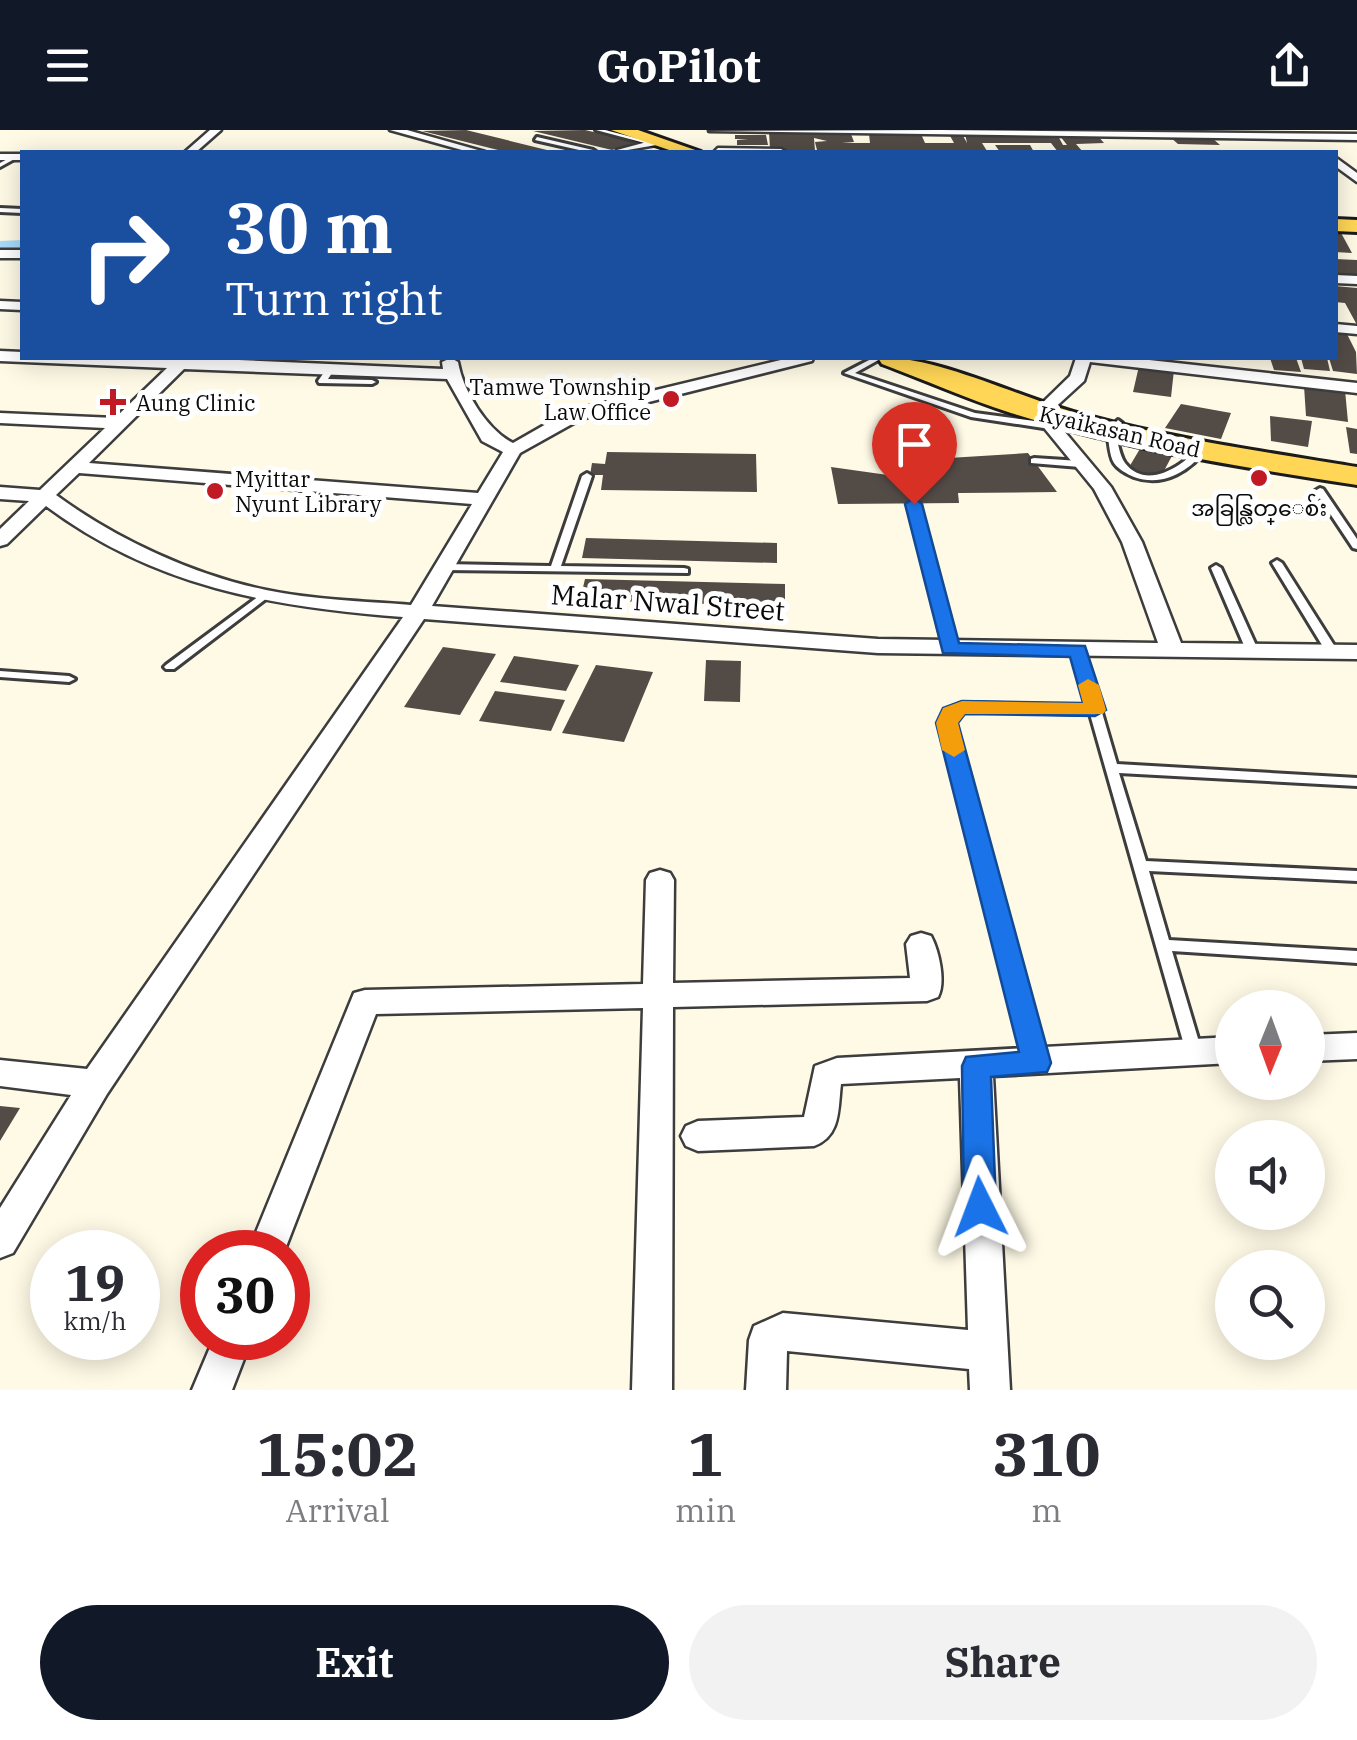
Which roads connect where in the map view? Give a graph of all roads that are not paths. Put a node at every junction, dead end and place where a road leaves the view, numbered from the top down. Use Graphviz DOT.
graph roads {
  1 [pos="216,130"];
  2 [pos="395,130"];
  3 [pos="599,130"];
  4 [pos="620,130"];
  5 [pos="1357,137"];
  6 [pos="651,138"];
  7 [pos="537,139"];
  8 [pos="711,144"];
  9 [pos="192,150"];
  10 [pos="472,150"];
  11 [pos="584,150"];
  12 [pos="625,150"];
  13 [pos="686,150"];
  14 [pos="763,150"];
  15 [pos="1338,162"];
  16 [pos="1357,179"];
  17 [pos="142,360"];
  18 [pos="798,360"];
  19 [pos="874,360"];
  20 [pos="896,360"];
  21 [pos="915,360"];
  22 [pos="1082,360"];
  23 [pos="1112,360"];
  24 [pos="182,361"];
  25 [pos="452,366"];
  26 [pos="330,370"];
  27 [pos="372,382"];
  28 [pos="1357,388"];
  29 [pos="1047,415"];
  30 [pos="0,418"];
  31 [pos="118,424"];
  32 [pos="1204,447"];
  33 [pos="513,450"];
  34 [pos="1034,460"];
  35 [pos="1080,464"];
  36 [pos="1357,464"];
  37 [pos="77,467"];
  38 [pos="587,476"];
  39 [pos="1357,476"];
  40 [pos="1320,491"];
  41 [pos="0,493"];
  42 [pos="45,496"];
  43 [pos="482,500"];
  44 [pos="914,504"];
  45 [pos="0,540"];
  46 [pos="1357,546"];
  47 [pos="1278,563"];
  48 [pos="444,567"];
  49 [pos="556,567"];
  50 [pos="1216,568"];
  51 [pos="684,571"];
  52 [pos="263,596"];
  53 [pos="417,613"];
  54 [pos="950,649"];
  55 [pos="1172,650"];
  56 [pos="1252,650"];
  57 [pos="1331,650"];
  58 [pos="1078,651"];
  59 [pos="1357,652"];
  60 [pos="170,666"];
  61 [pos="0,674"];
  62 [pos="68,679"];
  63 [pos="1095,710"];
  64 [pos="1112,768"];
  65 [pos="1357,782"];
  66 [pos="1140,866"];
  67 [pos="1357,876"];
  68 [pos="660,880"];
  69 [pos="921,944"];
  70 [pos="1163,945"];
  71 [pos="1357,957"];
  72 [pos="658,998"];
  73 [pos="1357,1046"];
  74 [pos="1325,1047"];
  75 [pos="1215,1051"];
  76 [pos="1194,1053"];
  77 [pos="1036,1063"];
  78 [pos="976,1066"];
  79 [pos="0,1073"];
  80 [pos="95,1084"];
  81 [pos="698,1136"];
  82 [pos="275,1230"];
  83 [pos="0,1241"];
  84 [pos="988,1350"];
  85 [pos="224,1360"];
  86 [pos="212,1390"];
  87 [pos="652,1390"];
  88 [pos="766,1390"];
  89 [pos="990,1390"];
  1 -- 9 [label="street"];
  2 -- 10 [label="street"];
  3 -- 6 [label="lane"];
  4 -- 6 [label="main road"];
  5 -- 8 [label="street"];
  6 -- 8 [label="main road"];
  6 -- 12 [label="street"];
  6 -- 13 [label="main road"];
  7 -- 11 [label="lane"];
  8 -- 14 [label="street"];
  15 -- 16 [label="street"];
  17 -- 24 [label="street"];
  18 -- 33 [label="street"];
  19 -- 29 [label="lane"];
  20 -- 29 [label="main road, Kyaikasan Road"];
  21 -- 29 [label="main road, Kyaikasan Road"];
  22 -- 29 [label="street"];
  23 -- 28 [label="street"];
  24 -- 26 [label="street"];
  24 -- 31 [label="street"];
  25 -- 26 [label="street"];
  25 -- 33 [label="street"];
  26 -- 27 [label="lane"];
  29 -- 32 [label="main road, Kyaikasan Road"];
  29 -- 35 [label="street"];
  30 -- 31 [label="street"];
  31 -- 37 [label="street"];
  32 -- 36 [label="main road, Kyaikasan Road"];
  32 -- 39 [label="main road, Kyaikasan Road"];
  33 -- 43 [label="street"];
  34 -- 35 [label="lane"];
  35 -- 55 [label="street"];
  37 -- 42 [label="street"];
  37 -- 43 [label="street"];
  38 -- 49 [label="lane"];
  40 -- 46 [label="lane"];
  41 -- 42 [label="street"];
  42 -- 45 [label="street"];
  42 -- 52 [label="street, Malar Nwal Street"];
  43 -- 48 [label="street"];
  44 -- 54 [label="lane"];
  47 -- 57 [label="lane"];
  48 -- 49 [label="lane"];
  48 -- 53 [label="street"];
  49 -- 51 [label="lane"];
  50 -- 56 [label="lane"];
  52 -- 53 [label="street, Malar Nwal Street"];
  52 -- 60 [label="lane"];
  53 -- 54 [label="street, Malar Nwal Street"];
  53 -- 80 [label="street"];
  54 -- 58 [label="street, Malar Nwal Street"];
  55 -- 56 [label="street, Malar Nwal Street"];
  55 -- 58 [label="street, Malar Nwal Street"];
  56 -- 57 [label="street, Malar Nwal Street"];
  57 -- 59 [label="street, Malar Nwal Street"];
  58 -- 63 [label="lane"];
  61 -- 62 [label="lane"];
  63 -- 64 [label="lane"];
  63 -- 77 [label="lane"];
  64 -- 65 [label="lane"];
  64 -- 66 [label="lane"];
  66 -- 67 [label="lane"];
  66 -- 70 [label="lane"];
  68 -- 72 [label="street"];
  69 -- 72 [label="street"];
  70 -- 71 [label="lane"];
  70 -- 76 [label="lane"];
  72 -- 82 [label="street"];
  72 -- 87 [label="street"];
  73 -- 74 [label="street"];
  75 -- 76 [label="street"];
  76 -- 77 [label="street"];
  77 -- 78 [label="street"];
  78 -- 81 [label="street"];
  78 -- 84 [label="street"];
  79 -- 80 [label="street"];
  80 -- 83 [label="street"];
  84 -- 88 [label="street"];
  84 -- 89 [label="street"];
  85 -- 86 [label="street"];
}
